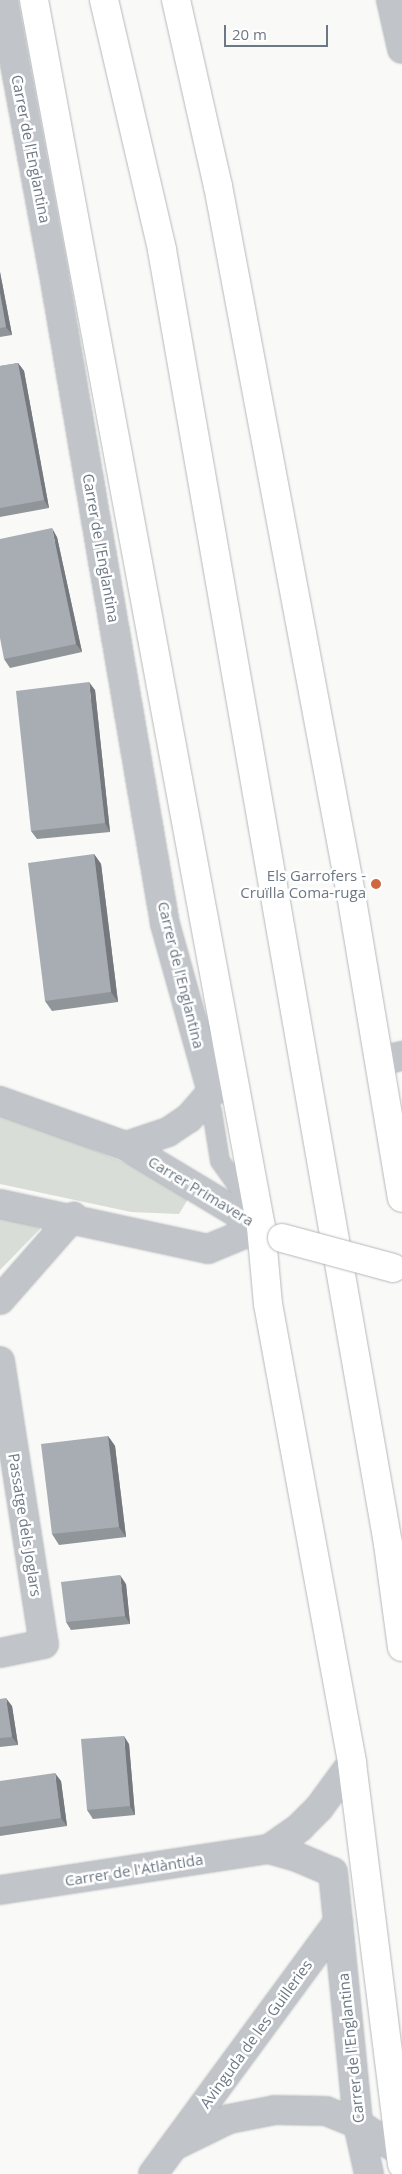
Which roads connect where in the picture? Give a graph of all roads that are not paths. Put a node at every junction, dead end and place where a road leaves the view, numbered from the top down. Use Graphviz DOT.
graph roads {
  1 [pos="3,0"];
  2 [pos="34,0"];
  3 [pos="104,0"];
  4 [pos="176,0"];
  5 [pos="391,0"];
  6 [pos="402,50"];
  7 [pos="391,1058"];
  8 [pos="229,1061"];
  9 [pos="208,1096"];
  10 [pos="0,1101"];
  11 [pos="126,1146"];
  12 [pos="401,1192"];
  13 [pos="0,1204"];
  14 [pos="73,1217"];
  15 [pos="268,1227"];
  16 [pos="398,1270"];
  17 [pos="0,1300"];
  18 [pos="0,1361"];
  19 [pos="402,1648"];
  20 [pos="0,1653"];
  21 [pos="352,1763"];
  22 [pos="268,1849"];
  23 [pos="366,1859"];
  24 [pos="333,1872"];
  25 [pos="0,1890"];
  26 [pos="338,1922"];
  27 [pos="358,2124"];
  28 [pos="175,2146"];
  29 [pos="401,2158"];
  30 [pos="153,2174"];
  31 [pos="369,2174"];
  1 -- 9 [label="street, Carrer de l'Englantina"];
  2 -- 8 [label="main road"];
  3 -- 19 [label="main road"];
  4 -- 7 [label="main road"];
  5 -- 6 [label="street"];
  7 -- 12 [label="main road"];
  8 -- 9 [label="street"];
  8 -- 15 [label="main road"];
  9 -- 11 [label="street"];
  9 -- 15 [label="lane"];
  10 -- 11 [label="street, Carrer Primavera"];
  11 -- 15 [label="street, Carrer Primavera"];
  13 -- 14 [label="street, Carrer Primavera"];
  14 -- 15 [label="street, Carrer Primavera"];
  14 -- 17 [label="street"];
  15 -- 16 [label="main road, bridge"];
  15 -- 21 [label="main road"];
  18 -- 20 [label="street, Passatge dels Joglars"];
  21 -- 22 [label="street, Carrer de l'Atlàntida"];
  21 -- 23 [label="main road"];
  22 -- 24 [label="street, Carrer de l'Atlàntida"];
  22 -- 25 [label="street, Carrer de l'Atlàntida"];
  23 -- 24 [label="street"];
  23 -- 29 [label="main road"];
  24 -- 26 [label="street, Carrer de l'Englantina"];
  26 -- 27 [label="street, Carrer de l'Englantina"];
  26 -- 28 [label="street, Avinguda de les Guilleries"];
  27 -- 28 [label="street, Avinguda de les Guilleries"];
  27 -- 29 [label="street, Avinguda de les Guilleries"];
  27 -- 31 [label="street, Carrer de l'Englantina"];
  28 -- 30 [label="street, Avinguda de les Guilleries"];
}
